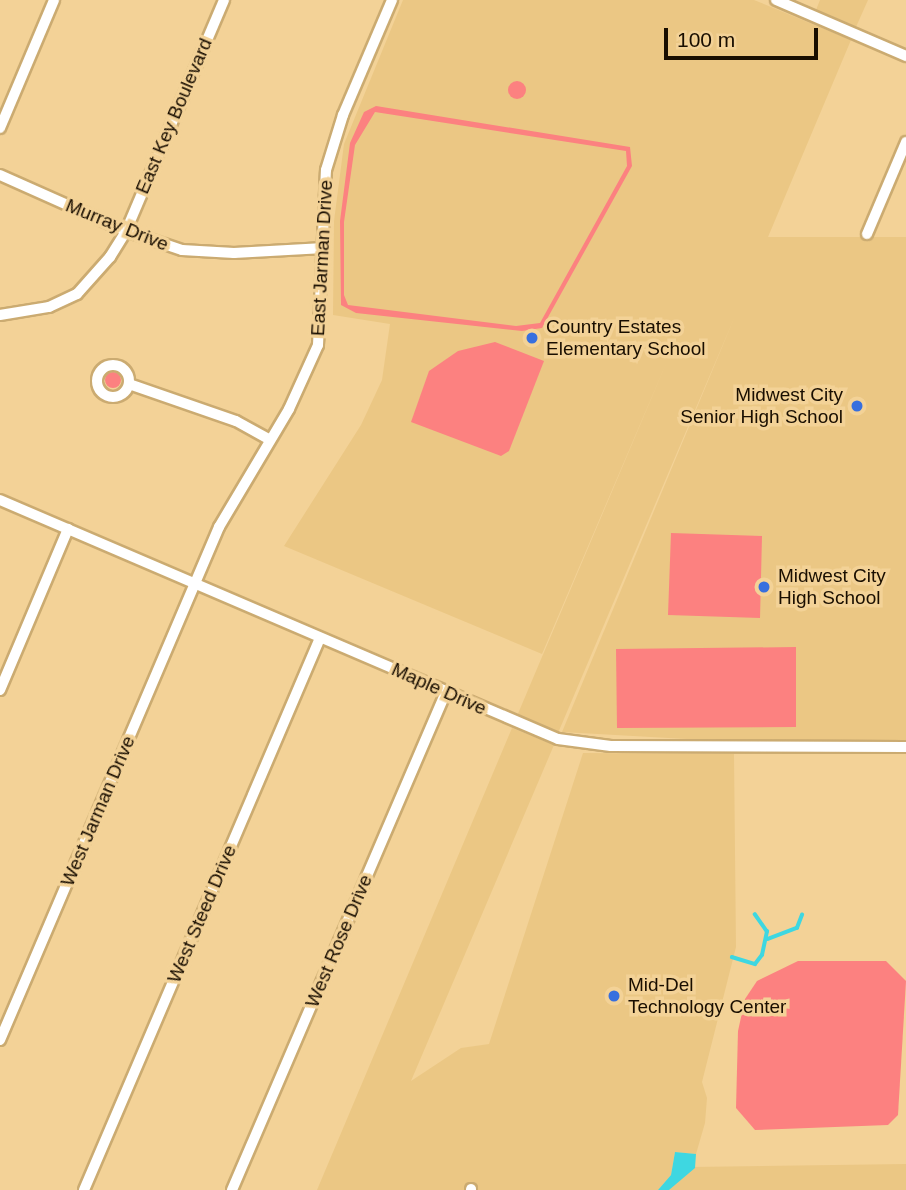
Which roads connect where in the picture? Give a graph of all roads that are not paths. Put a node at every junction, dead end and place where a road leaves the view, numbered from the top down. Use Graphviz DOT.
graph roads {
  1 [pos="54,0"];
  2 [pos="224,0"];
  3 [pos="392,0"];
  4 [pos="776,0"];
  5 [pos="906,57"];
  6 [pos="0,128"];
  7 [pos="906,142"];
  8 [pos="0,175"];
  9 [pos="126,232"];
  10 [pos="867,234"];
  11 [pos="324,248"];
  12 [pos="0,315"];
  13 [pos="129,384"];
  14 [pos="269,439"];
  15 [pos="0,500"];
  16 [pos="68,529"];
  17 [pos="195,582"];
  18 [pos="320,638"];
  19 [pos="0,690"];
  20 [pos="446,692"];
  21 [pos="906,747"];
  22 [pos="0,1040"];
  23 [pos="84,1190"];
  24 [pos="232,1190"];
  1 -- 6 [label="street"];
  2 -- 9 [label="street, East Key Boulevard"];
  3 -- 11 [label="street, East Jarman Drive"];
  4 -- 5 [label="street"];
  7 -- 10 [label="street"];
  8 -- 9 [label="street, Murray Drive"];
  9 -- 11 [label="street, Murray Drive"];
  9 -- 12 [label="street, East Key Boulevard"];
  11 -- 14 [label="street, East Jarman Drive"];
  13 -- 14 [label="street"];
  14 -- 17 [label="street, East Jarman Drive"];
  15 -- 16 [label="street, Maple Drive"];
  16 -- 17 [label="street, Maple Drive"];
  16 -- 19 [label="street"];
  17 -- 18 [label="street, Maple Drive"];
  17 -- 22 [label="street, West Jarman Drive"];
  18 -- 20 [label="street, Maple Drive"];
  18 -- 23 [label="street, West Steed Drive"];
  20 -- 21 [label="street, Maple Drive"];
  20 -- 24 [label="street, West Rose Drive"];
}
